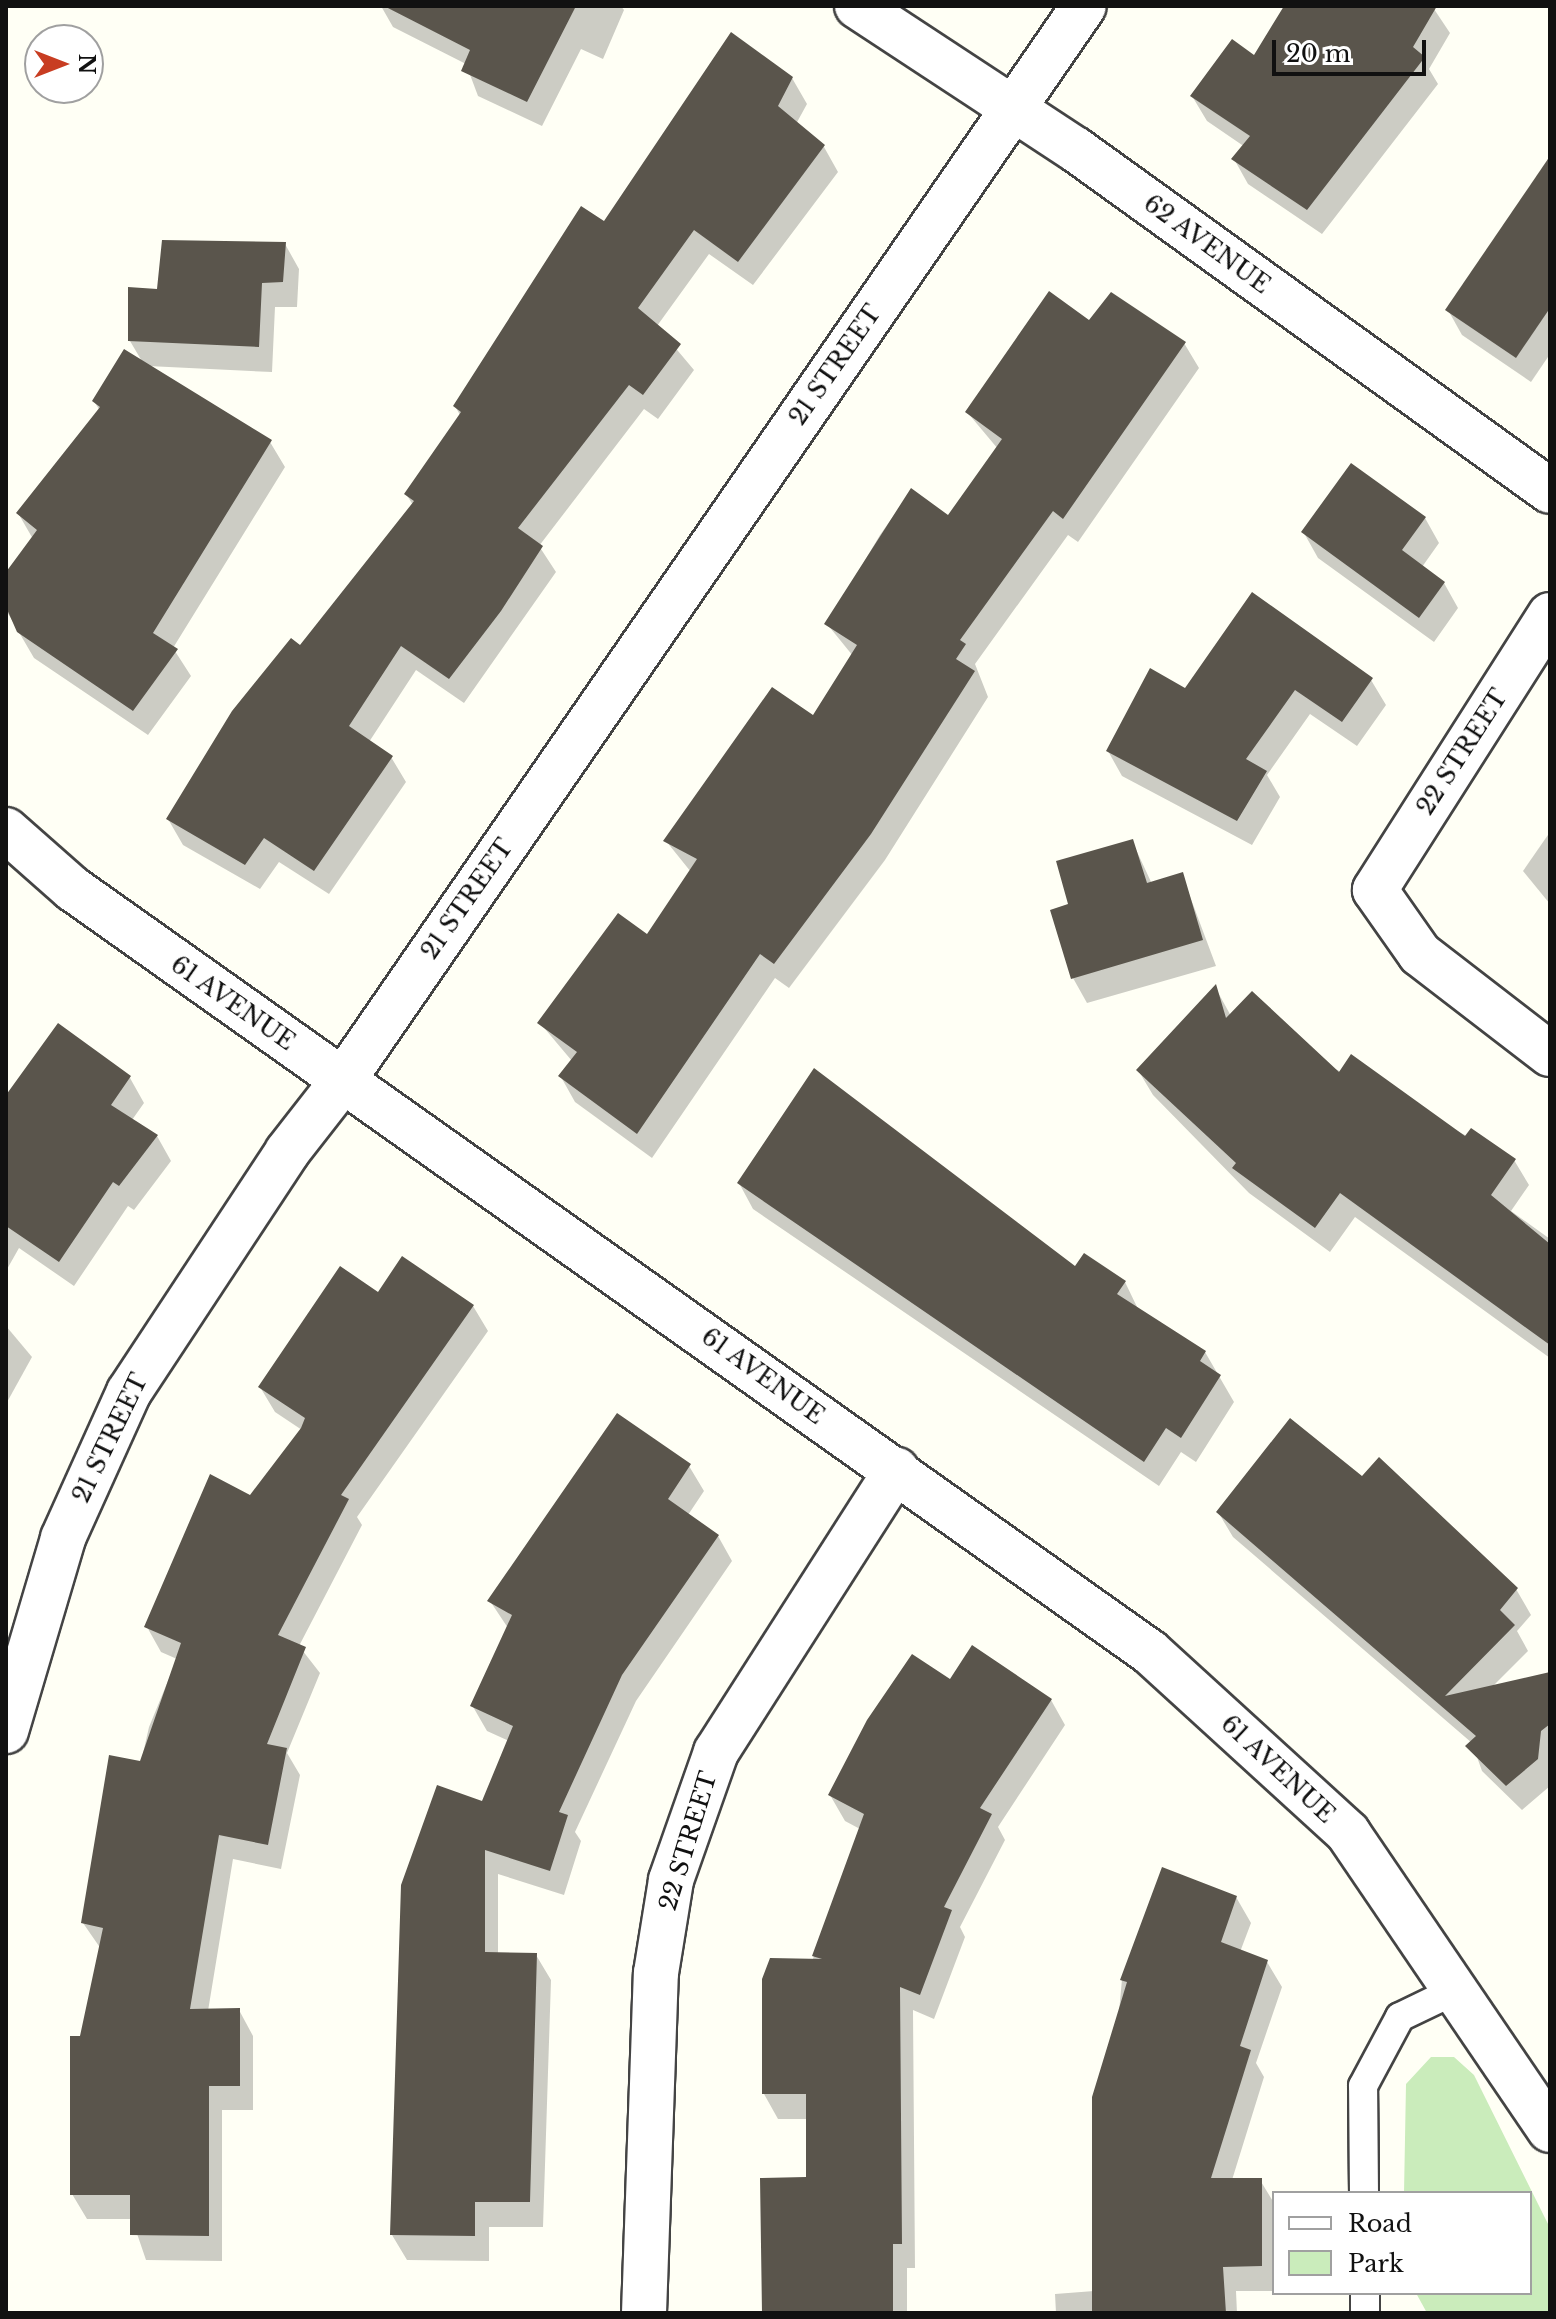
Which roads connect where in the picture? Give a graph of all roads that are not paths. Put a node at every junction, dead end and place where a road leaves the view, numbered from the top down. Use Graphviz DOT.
graph roads {
  1 [pos="857,6"];
  2 [pos="1084,6"];
  3 [pos="1013,110"];
  4 [pos="1550,491"];
  5 [pos="1550,615"];
  6 [pos="6,830"];
  7 [pos="1550,1054"];
  8 [pos="344,1079"];
  9 [pos="896,1470"];
  10 [pos="6,1731"];
  11 [pos="1456,1990"];
  12 [pos="1550,2130"];
  13 [pos="1364,2191"];
  14 [pos="644,2313"];
  1 -- 3 [label="street, 62 AVENUE"];
  2 -- 3 [label="street, 21 STREET"];
  3 -- 4 [label="street, 62 AVENUE"];
  3 -- 8 [label="street, 21 STREET"];
  5 -- 7 [label="street, 22 STREET"];
  6 -- 8 [label="street, 61 AVENUE"];
  8 -- 9 [label="street, 61 AVENUE"];
  8 -- 10 [label="street, 21 STREET"];
  9 -- 11 [label="street, 61 AVENUE"];
  9 -- 14 [label="street, 22 STREET"];
  11 -- 12 [label="street, 61 AVENUE"];
  11 -- 13 [label="lane"];
}
